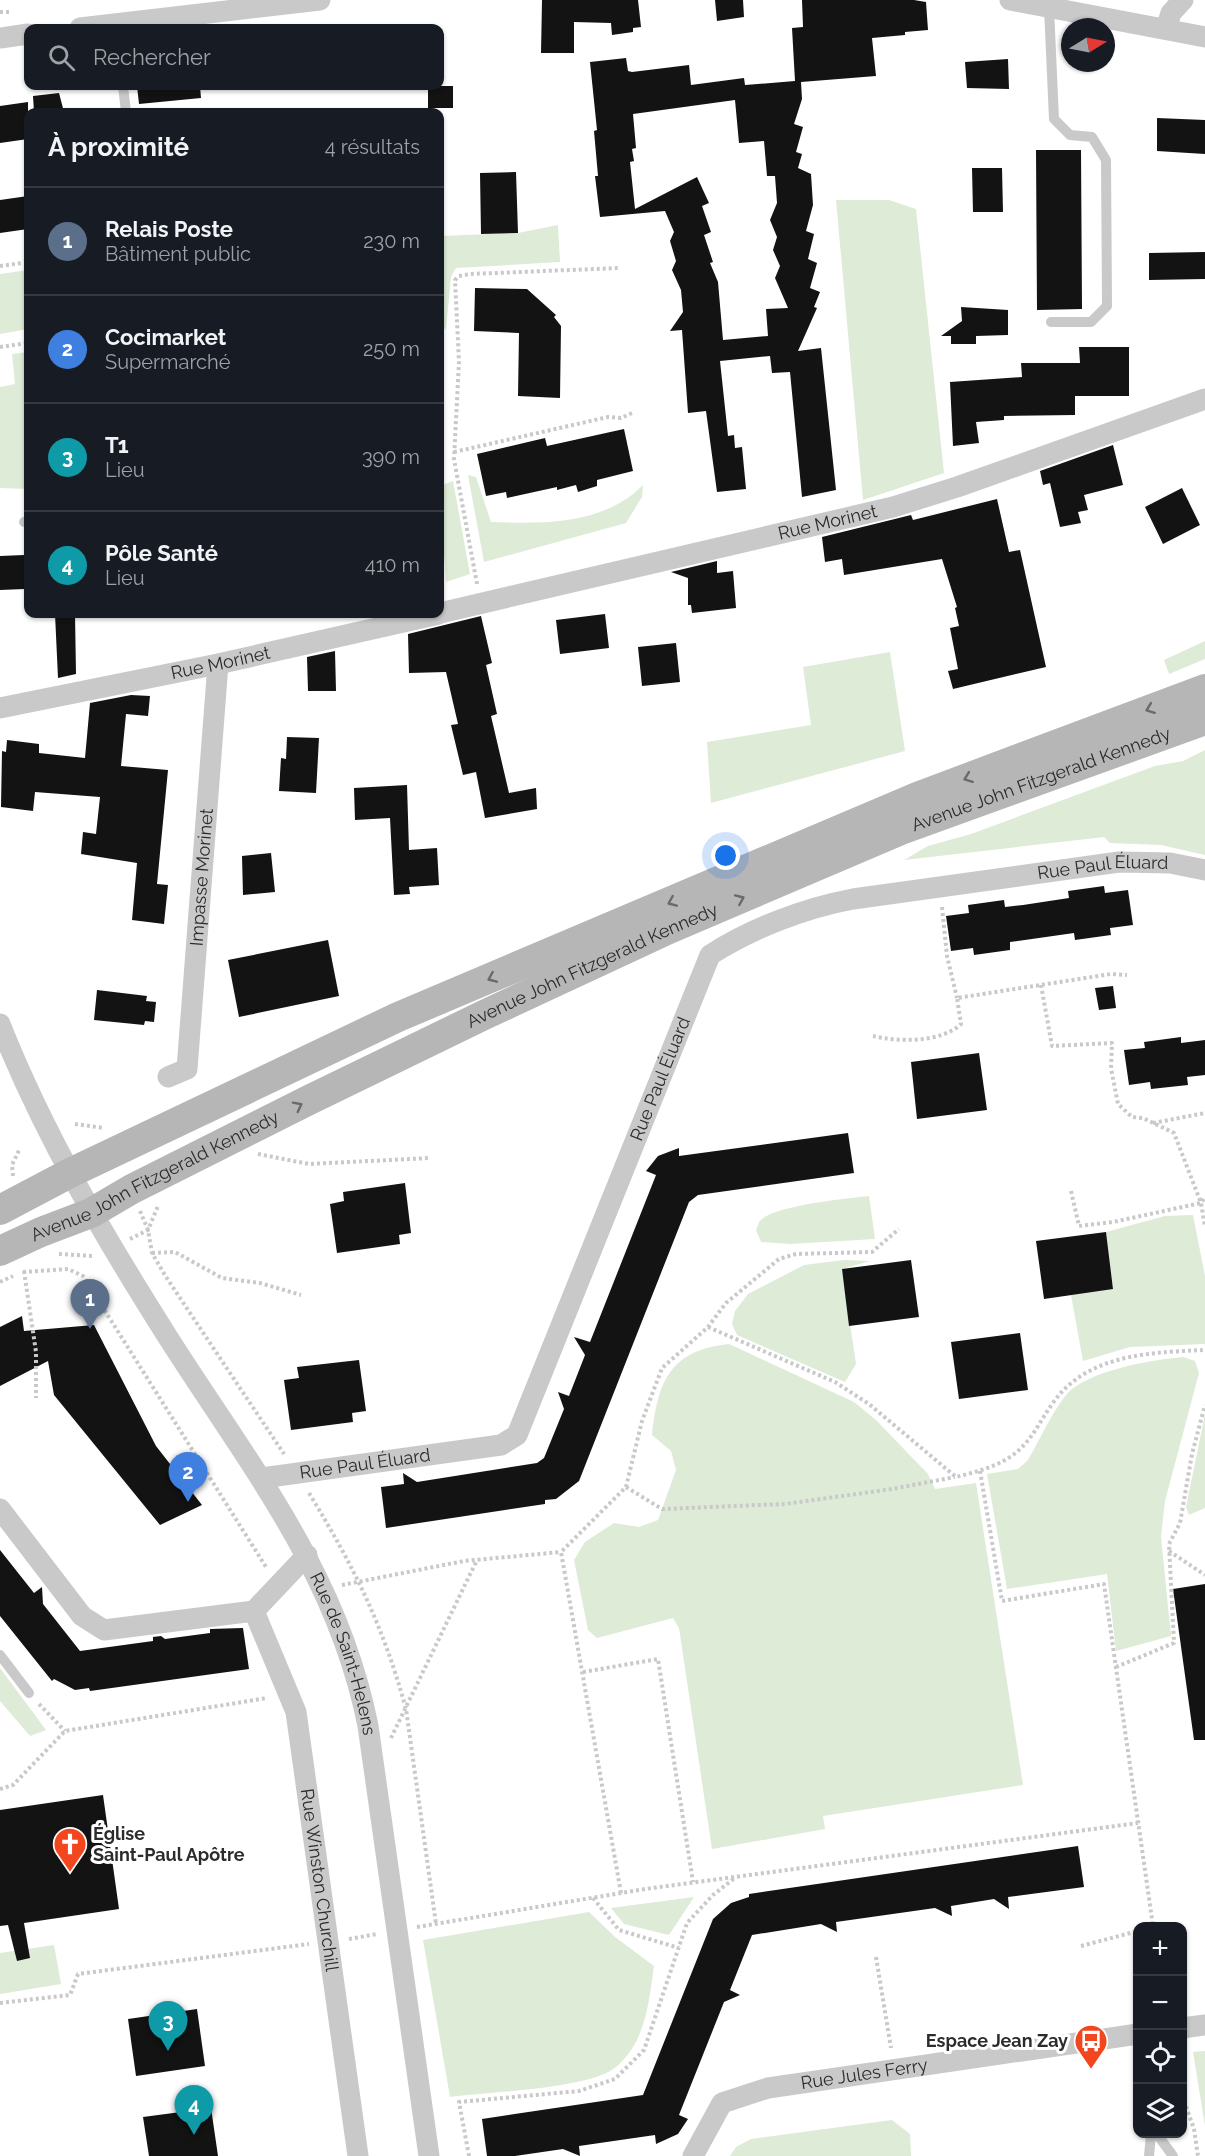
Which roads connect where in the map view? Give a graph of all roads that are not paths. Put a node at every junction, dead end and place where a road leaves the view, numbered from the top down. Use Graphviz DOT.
graph roads {
  1 [pos="320,0"];
  2 [pos="1010,0"];
  3 [pos="1183,0"];
  4 [pos="1049,8"];
  5 [pos="132,24"];
  6 [pos="1166,29"];
  7 [pos="24,35"];
  8 [pos="1205,37"];
  9 [pos="0,38"];
  10 [pos="123,90"];
  11 [pos="126,108"];
  12 [pos="1051,322"];
  13 [pos="1205,399"];
  14 [pos="444,613"];
  15 [pos="421,618"];
  16 [pos="218,664"];
  17 [pos="1205,689"];
  18 [pos="0,708"];
  19 [pos="1205,720"];
  20 [pos="1205,870"];
  21 [pos="0,1024"];
  22 [pos="168,1077"];
  23 [pos="70,1173"];
  24 [pos="0,1210"];
  25 [pos="91,1213"];
  26 [pos="16,1263"];
  27 [pos="262,1478"];
  28 [pos="0,1509"];
  29 [pos="307,1555"];
  30 [pos="254,1611"];
  31 [pos="0,1655"];
  32 [pos="29,1693"];
  33 [pos="1205,2025"];
  34 [pos="1187,2027"];
  35 [pos="1133,2035"];
  36 [pos="1151,2138"];
  37 [pos="1160,2138"];
  38 [pos="358,2156"];
  39 [pos="429,2156"];
  40 [pos="693,2156"];
  41 [pos="1149,2156"];
  42 [pos="1173,2156"];
  1 -- 5 [label="street"];
  2 -- 4 [label="street"];
  3 -- 6 [label="street"];
  4 -- 6 [label="street"];
  4 -- 12 [label="lane"];
  6 -- 8 [label="street"];
  7 -- 9 [label="street"];
  10 -- 11 [label="lane"];
  13 -- 14 [label="street, Rue Morinet"];
  15 -- 16 [label="street, Rue Morinet"];
  16 -- 18 [label="street, Rue Morinet"];
  16 -- 22 [label="street, Impasse Morinet"];
  17 -- 23 [label="main road, Avenue John Fitzgerald Kennedy, one-way"];
  25 -- 19 [label="main road, Avenue John Fitzgerald Kennedy, one-way"];
  20 -- 27 [label="street, Rue Paul Éluard"];
  21 -- 23 [label="street, Rue de Saint-Helens"];
  23 -- 24 [label="main road, Avenue John Fitzgerald Kennedy"];
  23 -- 25 [label="street, Rue de Saint-Helens"];
  25 -- 26 [label="main road, Avenue John Fitzgerald Kennedy"];
  25 -- 27 [label="street, Rue de Saint-Helens"];
  27 -- 29 [label="street, Rue de Saint-Helens"];
  28 -- 30 [label="street"];
  29 -- 30 [label="street"];
  29 -- 39 [label="street, Rue de Saint-Helens"];
  30 -- 38 [label="street, Rue Winston Churchill"];
  31 -- 32 [label="lane"];
  33 -- 34 [label="street"];
  35 -- 40 [label="street, Rue Jules Ferry"];
  36 -- 41 [label="lane"];
  37 -- 42 [label="lane"];
}
